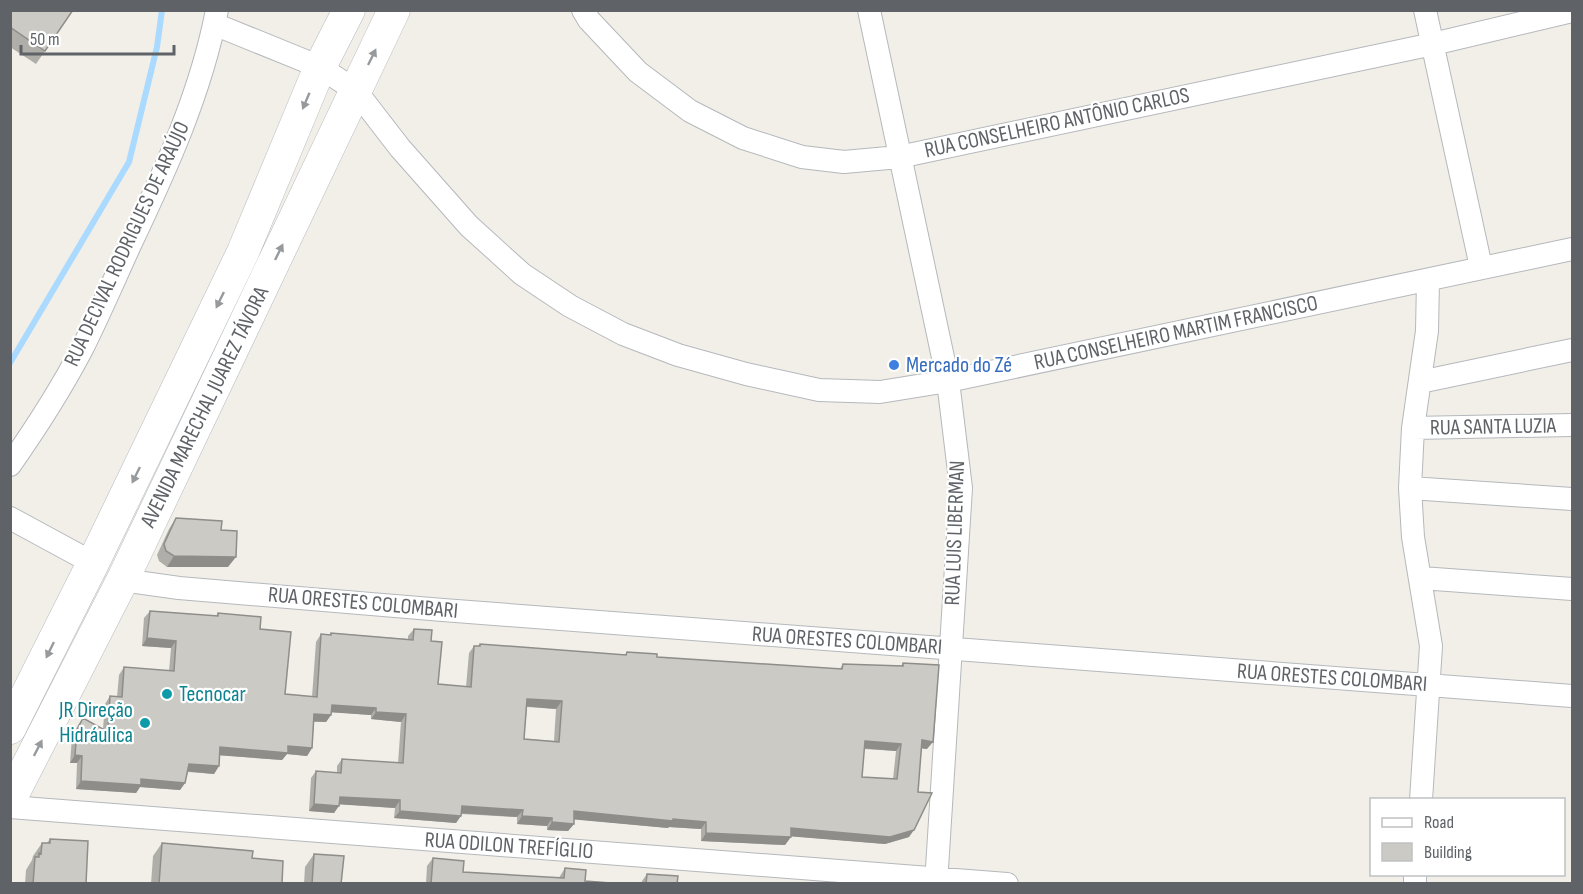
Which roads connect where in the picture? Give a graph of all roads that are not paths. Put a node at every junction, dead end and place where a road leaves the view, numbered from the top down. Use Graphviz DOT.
graph roads {
  1 [pos="349,10"];
  2 [pos="394,10"];
  3 [pos="583,10"];
  4 [pos="869,10"];
  5 [pos="1425,10"];
  6 [pos="1572,11"];
  7 [pos="215,17"];
  8 [pos="1433,44"];
  9 [pos="320,67"];
  10 [pos="356,91"];
  11 [pos="899,157"];
  12 [pos="1572,249"];
  13 [pos="1481,267"];
  14 [pos="1428,280"];
  15 [pos="1572,350"];
  16 [pos="948,381"];
  17 [pos="1420,382"];
  18 [pos="1572,425"];
  19 [pos="1413,428"];
  20 [pos="10,465"];
  21 [pos="1410,488"];
  22 [pos="1572,499"];
  23 [pos="10,518"];
  24 [pos="93,563"];
  25 [pos="1420,578"];
  26 [pos="122,580"];
  27 [pos="1572,589"];
  28 [pos="951,650"];
  29 [pos="1429,685"];
  30 [pos="1572,696"];
  31 [pos="10,728"];
  32 [pos="1421,798"];
  33 [pos="10,800"];
  34 [pos="10,807"];
  35 [pos="936,881"];
  36 [pos="1007,884"];
  1 -- 9 [label="street, AVENIDA MARECHAL JUAREZ TÁVORA"];
  10 -- 2 [label="street, AVENIDA MARECHAL JUAREZ TÁVORA, one-way"];
  3 -- 11 [label="street, RUA CONSELHEIRO ANTÔNIO CARLOS"];
  4 -- 11 [label="street, RUA LUIS LIBERMAN"];
  5 -- 8 [label="street"];
  6 -- 8 [label="street, RUA CONSELHEIRO ANTÔNIO CARLOS"];
  7 -- 9 [label="street, RUA CONSELHEIRO MARTIM FRANCISCO"];
  7 -- 20 [label="street, RUA DECIVAL RODRIGUES DE ARAÚJO"];
  8 -- 11 [label="street, RUA CONSELHEIRO ANTÔNIO CARLOS"];
  8 -- 13 [label="street"];
  9 -- 10 [label="street, RUA CONSELHEIRO MARTIM FRANCISCO"];
  9 -- 24 [label="street, AVENIDA MARECHAL JUAREZ TÁVORA, one-way"];
  10 -- 16 [label="street, RUA CONSELHEIRO MARTIM FRANCISCO"];
  26 -- 10 [label="street, AVENIDA MARECHAL JUAREZ TÁVORA, one-way"];
  11 -- 16 [label="street, RUA LUIS LIBERMAN"];
  12 -- 13 [label="street, RUA CONSELHEIRO MARTIM FRANCISCO"];
  13 -- 14 [label="street, RUA CONSELHEIRO MARTIM FRANCISCO"];
  14 -- 16 [label="street, RUA CONSELHEIRO MARTIM FRANCISCO"];
  14 -- 17 [label="street"];
  15 -- 17 [label="street"];
  16 -- 28 [label="street, RUA LUIS LIBERMAN"];
  17 -- 19 [label="street"];
  18 -- 19 [label="street, RUA SANTA LUZIA"];
  19 -- 21 [label="street"];
  21 -- 22 [label="street"];
  21 -- 25 [label="street"];
  23 -- 24 [label="street"];
  24 -- 31 [label="street, AVENIDA MARECHAL JUAREZ TÁVORA, one-way"];
  25 -- 27 [label="street"];
  25 -- 29 [label="street"];
  26 -- 28 [label="street, RUA ORESTES COLOMBARI"];
  33 -- 26 [label="street, AVENIDA MARECHAL JUAREZ TÁVORA, one-way"];
  28 -- 29 [label="street, RUA ORESTES COLOMBARI"];
  28 -- 35 [label="street, RUA LUIS LIBERMAN"];
  29 -- 30 [label="street, RUA ORESTES COLOMBARI"];
  29 -- 32 [label="street"];
  34 -- 35 [label="street, RUA ODILON TREFÍGLIO"];
  35 -- 36 [label="street, RUA ODILON TREFÍGLIO"];
}
